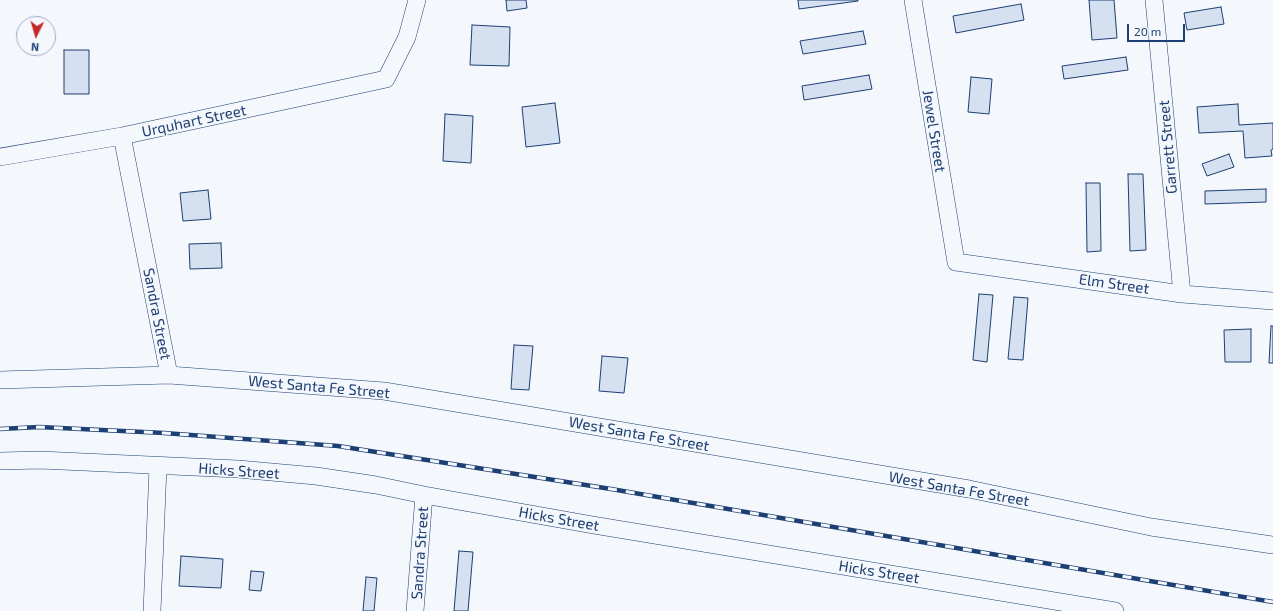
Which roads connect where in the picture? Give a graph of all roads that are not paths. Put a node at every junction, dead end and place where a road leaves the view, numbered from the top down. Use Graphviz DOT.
graph roads {
  1 [pos="416,0"];
  2 [pos="913,0"];
  3 [pos="1154,0"];
  4 [pos="122,136"];
  5 [pos="0,157"];
  6 [pos="956,262"];
  7 [pos="1182,294"];
  8 [pos="1273,301"];
  9 [pos="169,375"];
  10 [pos="0,380"];
  11 [pos="0,461"];
  12 [pos="158,466"];
  13 [pos="424,495"];
  14 [pos="1273,545"];
  15 [pos="152,611"];
  16 [pos="415,611"];
  17 [pos="1115,611"];
  1 -- 4 [label="street, Urquhart Street"];
  2 -- 6 [label="street, Jewel Street"];
  3 -- 7 [label="street, Garrett Street"];
  4 -- 5 [label="street, Urquhart Street"];
  4 -- 9 [label="street, Sandra Street"];
  6 -- 7 [label="street, Elm Street"];
  7 -- 8 [label="street, Elm Street"];
  9 -- 10 [label="street, West Santa Fe Street"];
  9 -- 14 [label="street, West Santa Fe Street"];
  11 -- 12 [label="street, Hicks Street"];
  12 -- 13 [label="street, Hicks Street"];
  12 -- 15 [label="street"];
  13 -- 16 [label="street, Sandra Street"];
  13 -- 17 [label="street, Hicks Street"];
}
